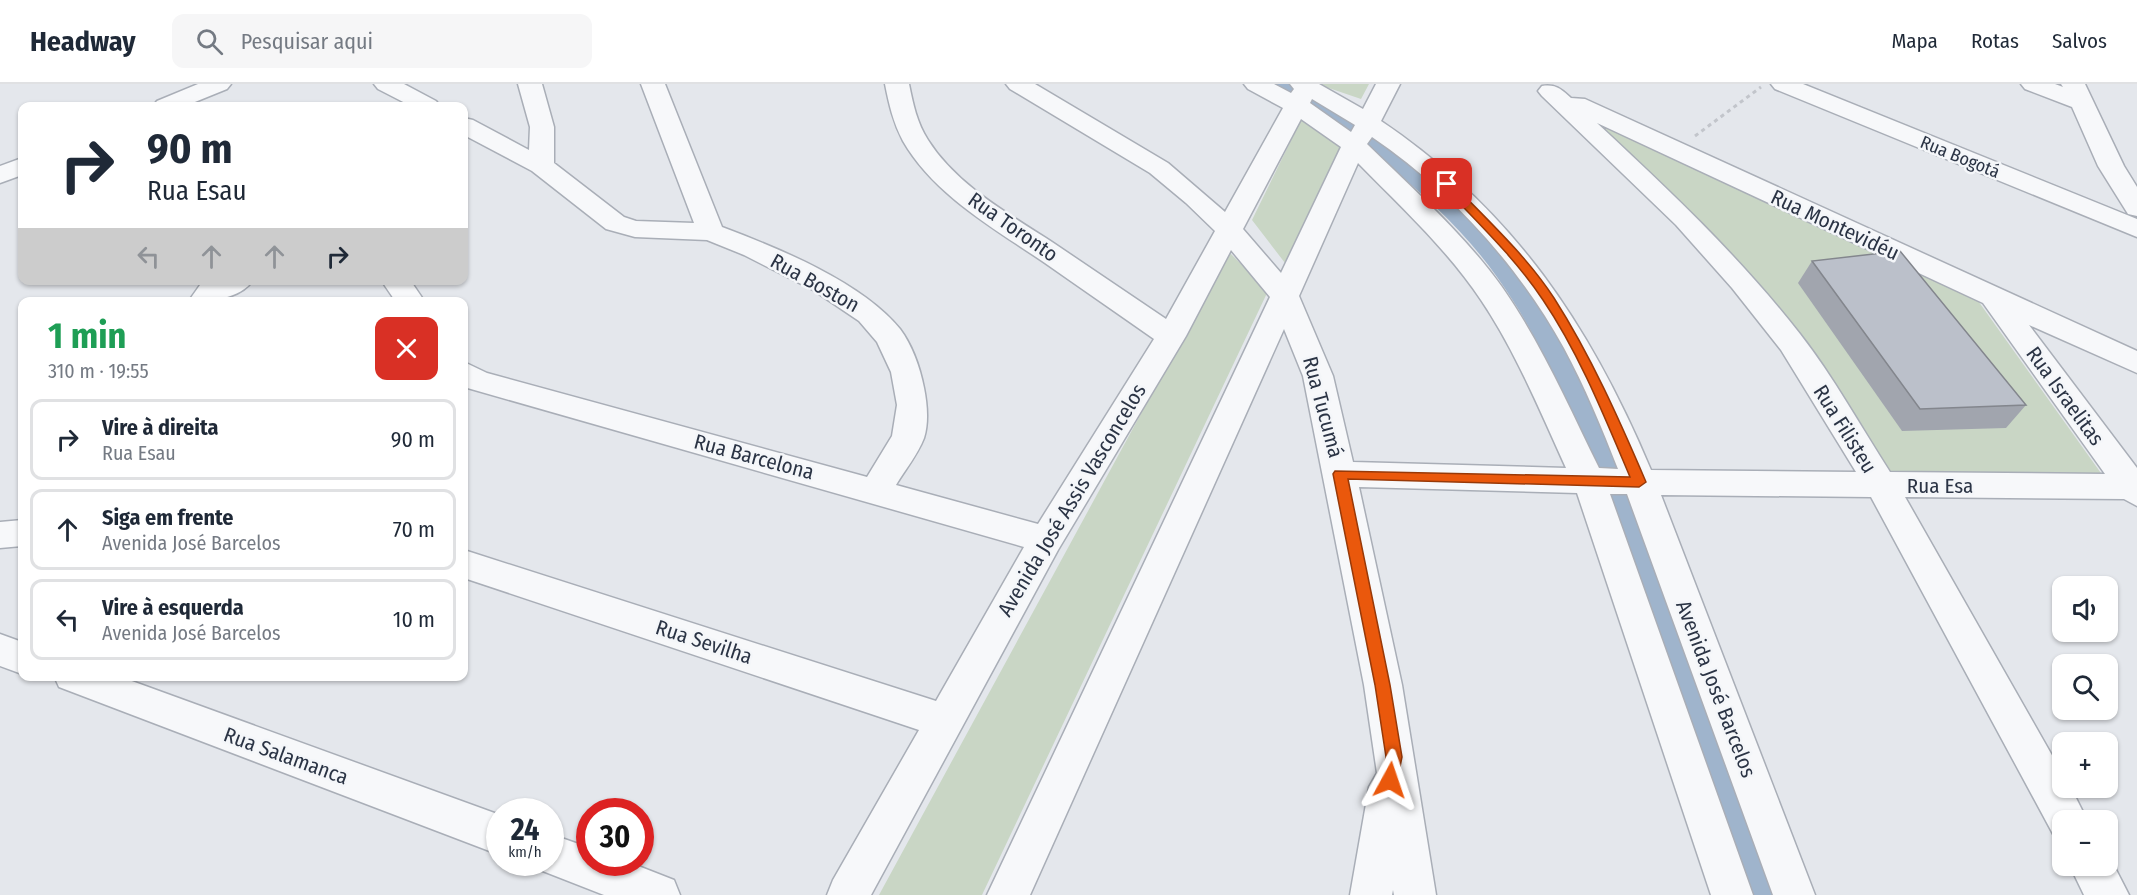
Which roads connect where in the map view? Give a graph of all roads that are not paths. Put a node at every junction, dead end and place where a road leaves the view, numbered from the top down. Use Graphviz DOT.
graph roads {
  1 [pos="219,84"];
  2 [pos="386,84"];
  3 [pos="530,84"];
  4 [pos="653,84"];
  5 [pos="897,84"];
  6 [pos="1018,84"];
  7 [pos="1256,84"];
  8 [pos="1388,84"];
  9 [pos="1783,84"];
  10 [pos="2033,84"];
  11 [pos="1543,88"];
  12 [pos="1302,92"];
  13 [pos="2077,93"];
  14 [pos="175,102"];
  15 [pos="420,102"];
  16 [pos="468,127"];
  17 [pos="1361,134"];
  18 [pos="542,166"];
  19 [pos="18,168"];
  20 [pos="0,175"];
  21 [pos="2137,208"];
  22 [pos="1228,229"];
  23 [pos="2137,229"];
  24 [pos="711,232"];
  25 [pos="228,285"];
  26 [pos="399,285"];
  27 [pos="1284,295"];
  28 [pos="206,297"];
  29 [pos="409,297"];
  30 [pos="1994,299"];
  31 [pos="1171,336"];
  32 [pos="2137,363"];
  33 [pos="468,375"];
  34 [pos="1340,474"];
  35 [pos="1613,481"];
  36 [pos="1882,486"];
  37 [pos="2135,490"];
  38 [pos="876,491"];
  39 [pos="18,533"];
  40 [pos="0,535"];
  41 [pos="1046,540"];
  42 [pos="468,565"];
  43 [pos="0,650"];
  44 [pos="18,657"];
  45 [pos="85,681"];
  46 [pos="944,721"];
  47 [pos="1394,757"];
  48 [pos="2061,810"];
  49 [pos="486,831"];
  50 [pos="564,859"];
  51 [pos="2097,876"];
  52 [pos="659,895"];
  53 [pos="848,895"];
  54 [pos="1008,895"];
  55 [pos="1371,895"];
  56 [pos="1415,895"];
  57 [pos="1732,895"];
  58 [pos="1794,895"];
  59 [pos="2108,895"];
  1 -- 14 [label="street"];
  2 -- 15 [label="street"];
  3 -- 18 [label="street"];
  4 -- 24 [label="street"];
  5 -- 31 [label="street, Rua Toronto"];
  6 -- 22 [label="street, Rua Tucumá"];
  7 -- 12 [label="street, Avenida José Barcelos"];
  8 -- 17 [label="street"];
  9 -- 23 [label="street, Rua Bogotá"];
  10 -- 13 [label="street"];
  11 -- 30 [label="street, Rua Montevidéu"];
  11 -- 36 [label="street, Rua Filisteu"];
  12 -- 17 [label="street, Avenida José Barcelos"];
  12 -- 22 [label="street, Avenida José Assis Vasconcelos"];
  13 -- 21 [label="street"];
  16 -- 18 [label="street, Rua Boston"];
  17 -- 27 [label="street"];
  17 -- 35 [label="street, Avenida José Barcelos"];
  17 -- 35 [label="street, Avenida José Barcelos"];
  18 -- 24 [label="street, Rua Boston"];
  19 -- 20 [label="street"];
  22 -- 27 [label="street, Rua Tucumá"];
  22 -- 31 [label="street, Avenida José Assis Vasconcelos"];
  24 -- 38 [label="street, Rua Boston"];
  25 -- 28 [label="street"];
  26 -- 29 [label="street"];
  27 -- 34 [label="street, Rua Tucumá"];
  27 -- 54 [label="street"];
  30 -- 32 [label="street, Rua Montevidéu"];
  30 -- 37 [label="street, Rua Israelitas"];
  31 -- 41 [label="street, Avenida José Assis Vasconcelos"];
  33 -- 38 [label="street, Rua Barcelona"];
  34 -- 35 [label="street, Rua Esa"];
  34 -- 47 [label="street, Rua Tucumá"];
  35 -- 36 [label="street, Rua Esa"];
  35 -- 57 [label="street, Avenida José Barcelos"];
  35 -- 58 [label="street, Avenida José Barcelos"];
  36 -- 37 [label="street, Rua Esa"];
  36 -- 48 [label="street, Rua Filisteu"];
  38 -- 41 [label="street, Rua Barcelona"];
  39 -- 40 [label="street"];
  41 -- 46 [label="street, Avenida José Assis Vasconcelos"];
  42 -- 46 [label="street, Rua Sevilha"];
  43 -- 44 [label="street"];
  45 -- 49 [label="street, Rua Salamanca"];
  46 -- 53 [label="street, Avenida José Assis Vasconcelos"];
  47 -- 55 [label="street"];
  47 -- 56 [label="street, Rua Tucumá"];
  50 -- 52 [label="street"];
  51 -- 59 [label="street"];
}
